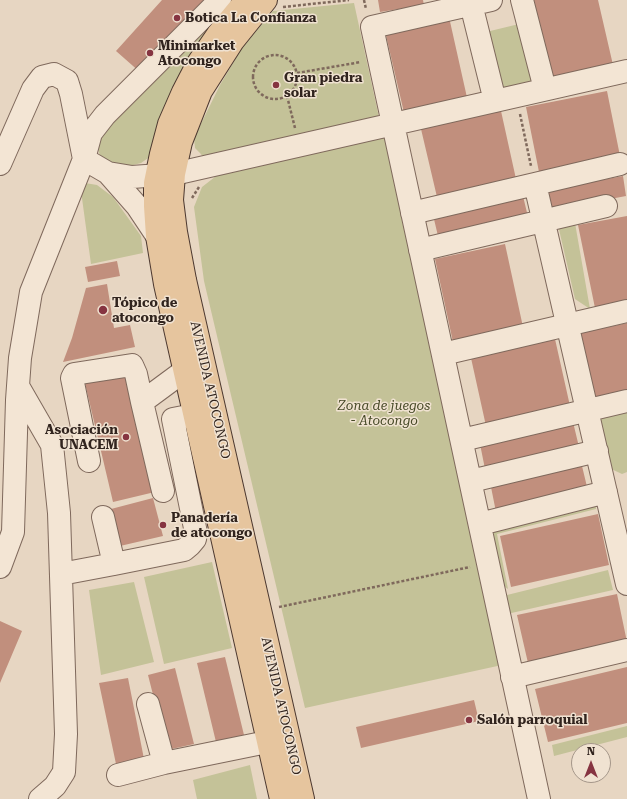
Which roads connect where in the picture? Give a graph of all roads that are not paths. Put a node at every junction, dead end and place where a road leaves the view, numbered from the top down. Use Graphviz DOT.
graph roads {
  1 [pos="220,0"];
  2 [pos="259,0"];
  3 [pos="522,0"];
  4 [pos="481,2"];
  5 [pos="627,71"];
  6 [pos="545,89"];
  7 [pos="506,98"];
  8 [pos="393,124"];
  9 [pos="84,159"];
  10 [pos="0,164"];
  11 [pos="620,164"];
  12 [pos="108,173"];
  13 [pos="165,174"];
  14 [pos="535,184"];
  15 [pos="606,206"];
  16 [pos="412,213"];
  17 [pos="543,220"];
  18 [pos="157,236"];
  19 [pos="420,250"];
  20 [pos="627,311"];
  21 [pos="568,325"];
  22 [pos="443,354"];
  23 [pos="184,371"];
  24 [pos="18,386"];
  25 [pos="627,401"];
  26 [pos="142,402"];
  27 [pos="587,412"];
  28 [pos="204,413"];
  29 [pos="462,440"];
  30 [pos="597,451"];
  31 [pos="89,461"];
  32 [pos="471,481"];
  33 [pos="163,490"];
  34 [pos="606,492"];
  35 [pos="103,518"];
  36 [pos="480,524"];
  37 [pos="114,564"];
  38 [pos="0,566"];
  39 [pos="61,574"];
  40 [pos="627,584"];
  41 [pos="627,650"];
  42 [pos="512,677"];
  43 [pos="148,704"];
  44 [pos="267,742"];
  45 [pos="164,763"];
  46 [pos="118,775"];
  47 [pos="41,799"];
  48 [pos="281,799"];
  49 [pos="303,799"];
  50 [pos="539,799"];
  1 -- 9 [label="street"];
  2 -- 13 [label="main road, AVENIDA ATOCONGO"];
  3 -- 6 [label="street"];
  4 -- 7 [label="street"];
  4 -- 8 [label="street"];
  5 -- 6 [label="street"];
  6 -- 7 [label="street"];
  7 -- 8 [label="street"];
  8 -- 13 [label="street"];
  8 -- 16 [label="street"];
  9 -- 10 [label="street"];
  9 -- 12 [label="street"];
  9 -- 24 [label="street"];
  11 -- 14 [label="street"];
  12 -- 13 [label="street"];
  12 -- 18 [label="street"];
  13 -- 18 [label="main road, AVENIDA ATOCONGO"];
  13 -- 28 [label="main road, AVENIDA ATOCONGO"];
  14 -- 16 [label="street"];
  14 -- 17 [label="street"];
  15 -- 17 [label="street"];
  16 -- 19 [label="street"];
  17 -- 19 [label="street"];
  17 -- 21 [label="street"];
  18 -- 23 [label="main road, AVENIDA ATOCONGO"];
  19 -- 22 [label="street"];
  20 -- 21 [label="street"];
  21 -- 22 [label="street"];
  21 -- 27 [label="street"];
  22 -- 29 [label="street"];
  23 -- 26 [label="street"];
  23 -- 28 [label="main road, AVENIDA ATOCONGO"];
  24 -- 38 [label="street"];
  24 -- 39 [label="street"];
  25 -- 27 [label="street"];
  26 -- 31 [label="street"];
  26 -- 33 [label="street"];
  27 -- 29 [label="street"];
  27 -- 30 [label="street"];
  28 -- 37 [label="street"];
  28 -- 44 [label="main road, AVENIDA ATOCONGO"];
  28 -- 49 [label="main road, AVENIDA ATOCONGO"];
  29 -- 32 [label="street"];
  30 -- 32 [label="street"];
  30 -- 34 [label="street"];
  32 -- 36 [label="street"];
  34 -- 36 [label="street"];
  34 -- 40 [label="street"];
  35 -- 37 [label="street"];
  36 -- 42 [label="street"];
  37 -- 39 [label="street"];
  39 -- 47 [label="street"];
  41 -- 42 [label="street"];
  42 -- 50 [label="street"];
  43 -- 45 [label="street"];
  44 -- 45 [label="street"];
  44 -- 48 [label="main road, AVENIDA ATOCONGO"];
  45 -- 46 [label="street"];
}
